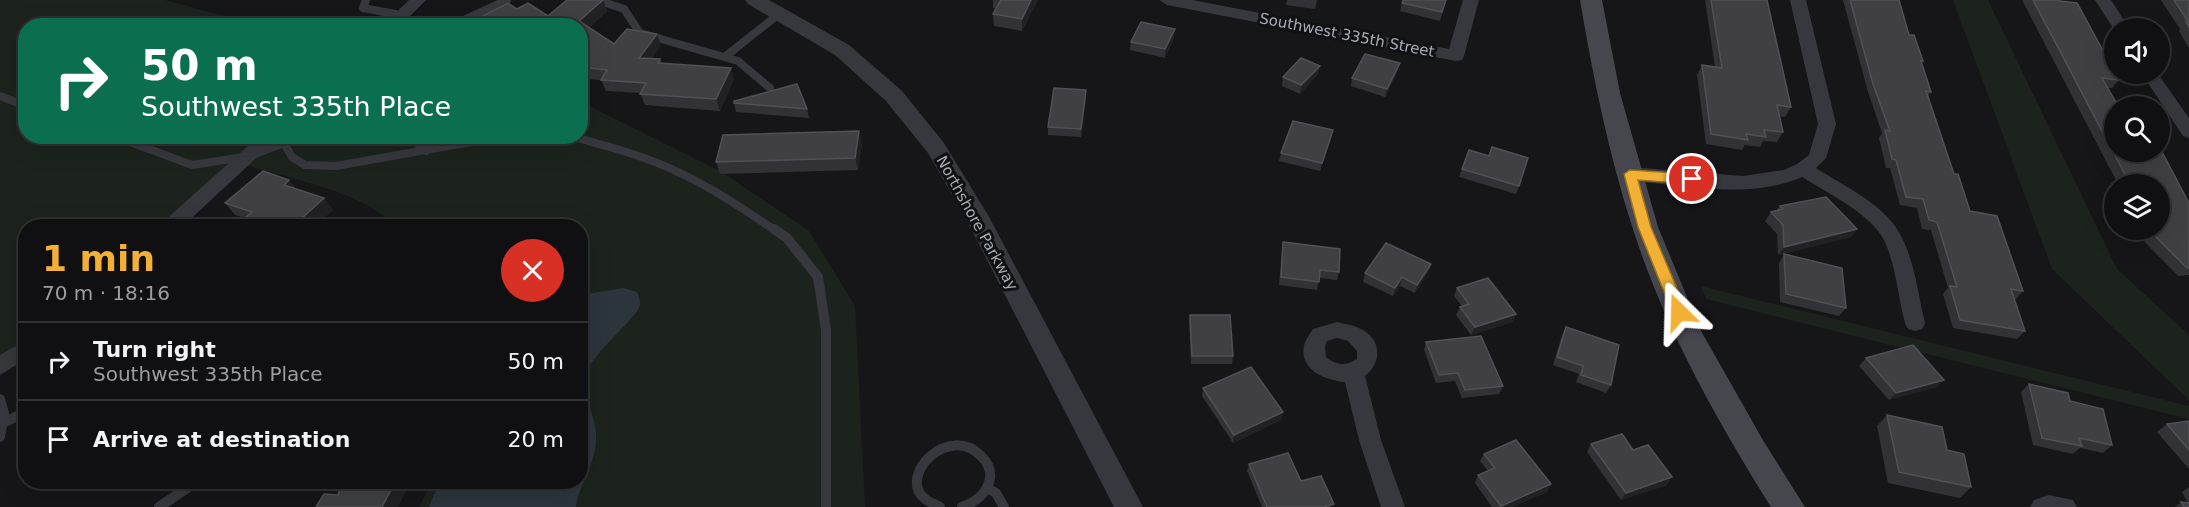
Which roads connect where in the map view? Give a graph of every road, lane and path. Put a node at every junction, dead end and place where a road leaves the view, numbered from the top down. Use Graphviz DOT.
graph roads {
  1 [pos="366,0"];
  2 [pos="418,0"];
  3 [pos="507,0"];
  4 [pos="597,0"];
  5 [pos="755,0"];
  6 [pos="1167,0"];
  7 [pos="1471,0"];
  8 [pos="1591,0"];
  9 [pos="1798,0"];
  10 [pos="2103,0"];
  11 [pos="780,13"];
  12 [pos="389,18"];
  13 [pos="402,18"];
  14 [pos="468,18"];
  15 [pos="2115,18"];
  16 [pos="726,56"];
  17 [pos="2157,84"];
  18 [pos="770,88"];
  19 [pos="0,96"];
  20 [pos="18,103"];
  21 [pos="2188,127"];
  22 [pos="588,141"];
  23 [pos="136,144"];
  24 [pos="270,144"];
  25 [pos="281,144"];
  26 [pos="418,144"];
  27 [pos="462,144"];
  28 [pos="426,151"];
  29 [pos="250,156"];
  30 [pos="1803,169"];
  31 [pos="1630,174"];
  32 [pos="179,219"];
  33 [pos="1915,323"];
  34 [pos="18,354"];
  35 [pos="0,366"];
  36 [pos="1354,373"];
  37 [pos="0,399"];
  38 [pos="18,415"];
  39 [pos="5,422"];
  40 [pos="0,437"];
  41 [pos="987,488"];
  42 [pos="186,489"];
  43 [pos="159,507"];
  44 [pos="826,507"];
  45 [pos="940,507"];
  46 [pos="962,507"];
  47 [pos="1004,507"];
  48 [pos="1129,507"];
  49 [pos="1392,507"];
  50 [pos="1790,507"];
  51 [pos="2042,507"];
  52 [pos="2065,507"];
  1 -- 12 [label="lane"];
  2 -- 13 [label="street"];
  3 -- 14 [label="lane"];
  4 -- 16 [label="lane"];
  5 -- 11 [label="street, Northshore Parkway"];
  6 -- 7 [label="street, Southwest 335th Street"];
  8 -- 31 [label="main road"];
  9 -- 30 [label="street"];
  10 -- 15 [label="street"];
  11 -- 16 [label="lane"];
  11 -- 48 [label="street, Northshore Parkway"];
  16 -- 18 [label="lane"];
  17 -- 21 [label="street"];
  19 -- 20 [label="lane"];
  22 -- 44 [label="lane"];
  23 -- 29 [label="lane"];
  24 -- 29 [label="street"];
  25 -- 28 [label="lane"];
  26 -- 28 [label="lane"];
  27 -- 28 [label="lane"];
  29 -- 32 [label="street"];
  30 -- 31 [label="street"];
  30 -- 33 [label="street"];
  31 -- 50 [label="main road"];
  34 -- 35 [label="street"];
  36 -- 49 [label="street"];
  37 -- 39 [label="lane"];
  38 -- 39 [label="lane"];
  39 -- 40 [label="lane"];
  41 -- 45 [label="lane"];
  41 -- 46 [label="lane"];
  41 -- 47 [label="lane"];
  42 -- 43 [label="lane"];
  51 -- 52 [label="street"];
}
